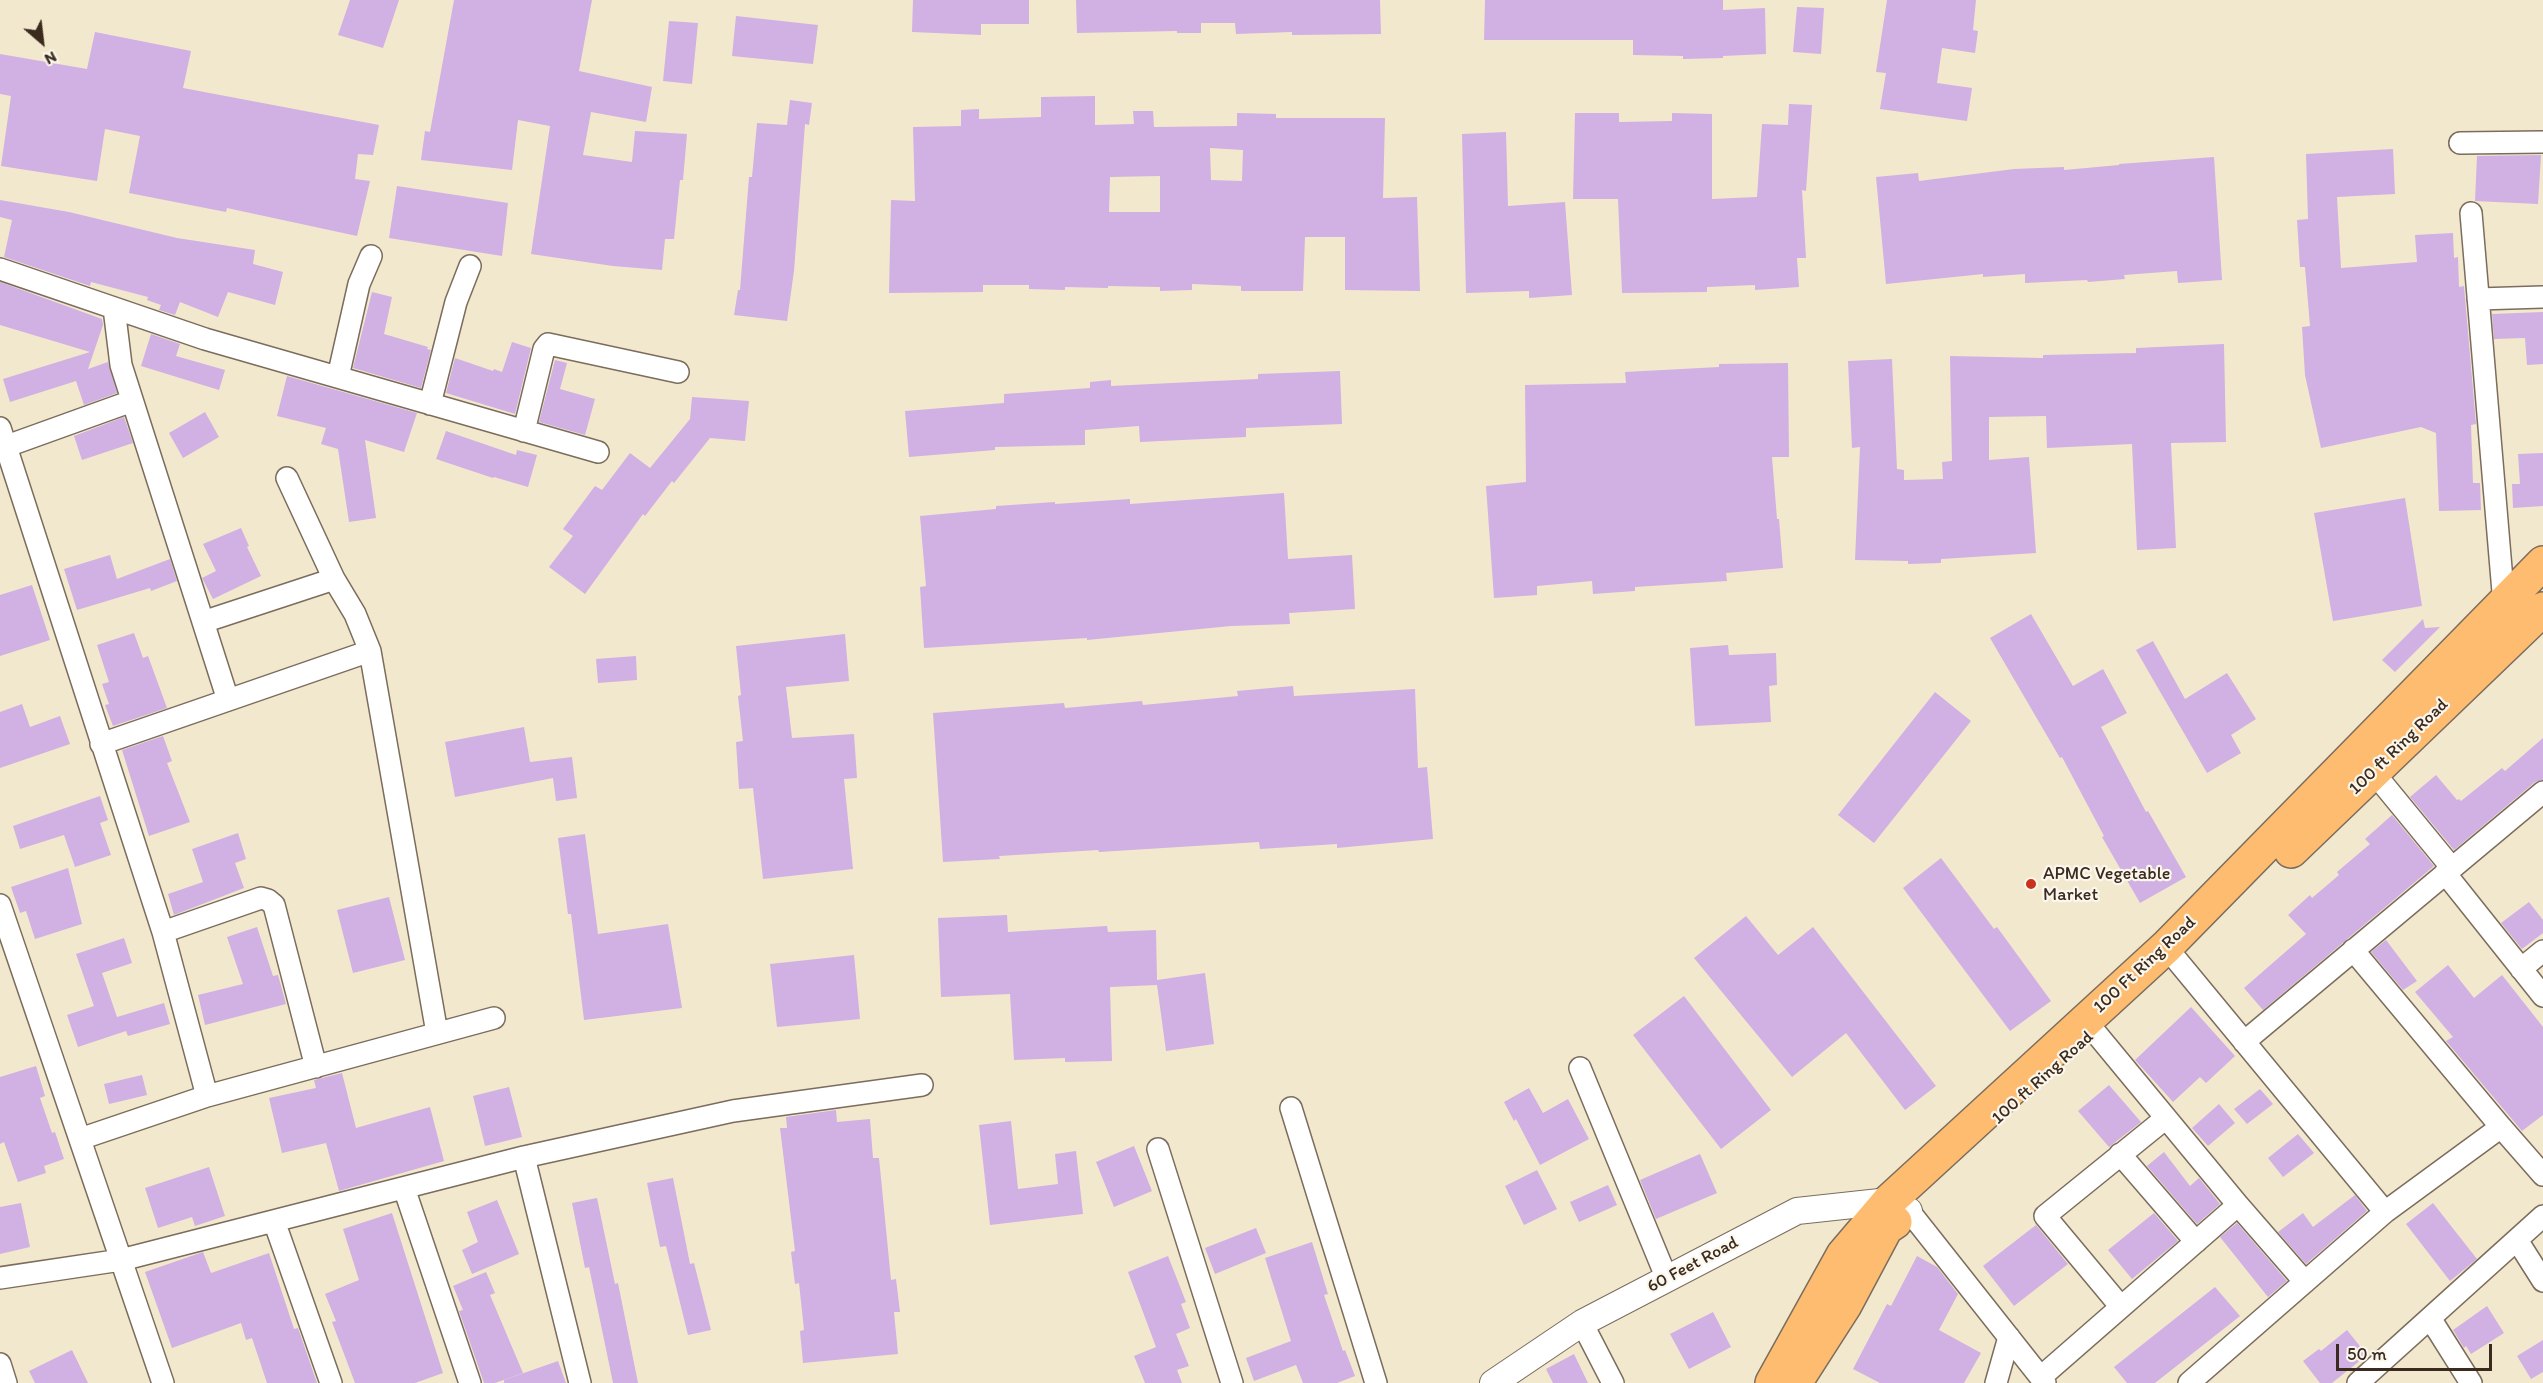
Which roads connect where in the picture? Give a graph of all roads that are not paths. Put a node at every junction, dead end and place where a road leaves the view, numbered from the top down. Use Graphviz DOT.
graph roads {
  1 [pos="2543,142"];
  2 [pos="2460,143"];
  3 [pos="2471,213"];
  4 [pos="371,256"];
  5 [pos="470,266"];
  6 [pos="0,269"];
  7 [pos="2543,297"];
  8 [pos="2478,299"];
  9 [pos="114,308"];
  10 [pos="678,372"];
  11 [pos="338,377"];
  12 [pos="132,401"];
  13 [pos="430,404"];
  14 [pos="524,431"];
  15 [pos="4,437"];
  16 [pos="598,452"];
  17 [pos="287,478"];
  18 [pos="2543,563"];
  19 [pos="334,579"];
  20 [pos="2504,604"];
  21 [pos="2543,609"];
  22 [pos="203,622"];
  23 [pos="370,651"];
  24 [pos="228,700"];
  25 [pos="101,744"];
  26 [pos="2374,773"];
  27 [pos="2543,792"];
  28 [pos="2449,870"];
  29 [pos="0,905"];
  30 [pos="163,932"];
  31 [pos="2354,950"];
  32 [pos="2543,951"];
  33 [pos="2171,953"];
  34 [pos="2521,969"];
  35 [pos="2543,996"];
  36 [pos="494,1018"];
  37 [pos="2095,1032"];
  38 [pos="437,1033"];
  39 [pos="2244,1042"];
  40 [pos="316,1067"];
  41 [pos="1580,1068"];
  42 [pos="922,1085"];
  43 [pos="207,1096"];
  44 [pos="1290,1108"];
  45 [pos="2166,1118"];
  46 [pos="2501,1127"];
  47 [pos="80,1139"];
  48 [pos="1158,1149"];
  49 [pos="2120,1154"];
  50 [pos="524,1157"];
  51 [pos="2543,1175"];
  52 [pos="404,1188"];
  53 [pos="2238,1205"];
  54 [pos="1899,1206"];
  55 [pos="2385,1212"];
  56 [pos="2543,1216"];
  57 [pos="274,1221"];
  58 [pos="2517,1240"];
  59 [pos="2196,1242"];
  60 [pos="121,1260"];
  61 [pos="0,1278"];
  62 [pos="1667,1279"];
  63 [pos="2543,1281"];
  64 [pos="2305,1282"];
  65 [pos="2121,1307"];
  66 [pos="2430,1318"];
  67 [pos="1582,1323"];
  68 [pos="2009,1337"];
  69 [pos="0,1364"];
  70 [pos="2043,1380"];
  71 [pos="6,1383"];
  72 [pos="163,1383"];
  73 [pos="331,1383"];
  74 [pos="470,1383"];
  75 [pos="580,1383"];
  76 [pos="1232,1383"];
  77 [pos="1376,1383"];
  78 [pos="1494,1383"];
  79 [pos="1613,1383"];
  80 [pos="1772,1383"];
  81 [pos="1795,1383"];
  82 [pos="1996,1383"];
  83 [pos="2189,1383"];
  84 [pos="2358,1383"];
  85 [pos="2472,1383"];
  1 -- 2 [label="street"];
  3 -- 8 [label="street"];
  4 -- 11 [label="street"];
  5 -- 13 [label="street"];
  6 -- 9 [label="street"];
  7 -- 8 [label="street"];
  8 -- 20 [label="street"];
  9 -- 11 [label="street"];
  9 -- 12 [label="street"];
  10 -- 14 [label="street"];
  11 -- 13 [label="street"];
  12 -- 15 [label="street"];
  12 -- 22 [label="street"];
  13 -- 14 [label="street"];
  14 -- 16 [label="street"];
  15 -- 25 [label="street"];
  17 -- 19 [label="street"];
  18 -- 20 [label="main road, 100 Ft Ring Road"];
  19 -- 22 [label="street"];
  19 -- 23 [label="street"];
  20 -- 33 [label="main road, 100 Ft Ring Road"];
  21 -- 26 [label="main road, 100 ft Ring Road"];
  22 -- 24 [label="street"];
  23 -- 24 [label="street"];
  23 -- 38 [label="street"];
  24 -- 25 [label="street"];
  25 -- 30 [label="street"];
  26 -- 28 [label="street"];
  26 -- 33 [label="main road, 100 ft Ring Road"];
  27 -- 28 [label="street"];
  28 -- 31 [label="street"];
  28 -- 34 [label="street"];
  29 -- 47 [label="street"];
  30 -- 40 [label="street"];
  30 -- 43 [label="street"];
  31 -- 39 [label="street"];
  31 -- 46 [label="street"];
  32 -- 34 [label="street"];
  33 -- 37 [label="main road, 100 ft Ring Road"];
  33 -- 39 [label="street"];
  33 -- 54 [label="main road, 100 Ft Ring Road"];
  34 -- 35 [label="street"];
  36 -- 38 [label="street"];
  37 -- 45 [label="street"];
  37 -- 54 [label="main road, 100 ft Ring Road"];
  38 -- 40 [label="street"];
  39 -- 55 [label="street"];
  40 -- 43 [label="street"];
  41 -- 62 [label="street"];
  42 -- 50 [label="street"];
  43 -- 47 [label="street"];
  44 -- 77 [label="street"];
  45 -- 49 [label="street"];
  45 -- 53 [label="street"];
  46 -- 51 [label="street"];
  46 -- 55 [label="street"];
  47 -- 60 [label="street"];
  48 -- 76 [label="street"];
  49 -- 59 [label="street"];
  49 -- 65 [label="street"];
  50 -- 52 [label="street"];
  50 -- 75 [label="street"];
  52 -- 57 [label="street"];
  52 -- 74 [label="street"];
  53 -- 59 [label="street"];
  53 -- 64 [label="street"];
  54 -- 62 [label="street, 60 Feet Road"];
  54 -- 68 [label="street"];
  54 -- 80 [label="main road, 100 Ft Ring Road"];
  54 -- 81 [label="main road, 100 ft Ring Road"];
  55 -- 64 [label="street"];
  56 -- 58 [label="street"];
  57 -- 60 [label="street"];
  57 -- 73 [label="street"];
  58 -- 63 [label="street"];
  58 -- 66 [label="street"];
  59 -- 65 [label="street"];
  60 -- 61 [label="street"];
  60 -- 72 [label="street"];
  62 -- 67 [label="street, 60 Feet Road"];
  64 -- 83 [label="street"];
  65 -- 70 [label="street"];
  66 -- 84 [label="street"];
  66 -- 85 [label="street"];
  67 -- 78 [label="street, 60 Feet Road"];
  67 -- 79 [label="street"];
  68 -- 70 [label="street"];
  68 -- 82 [label="street"];
  69 -- 71 [label="street"];
}
